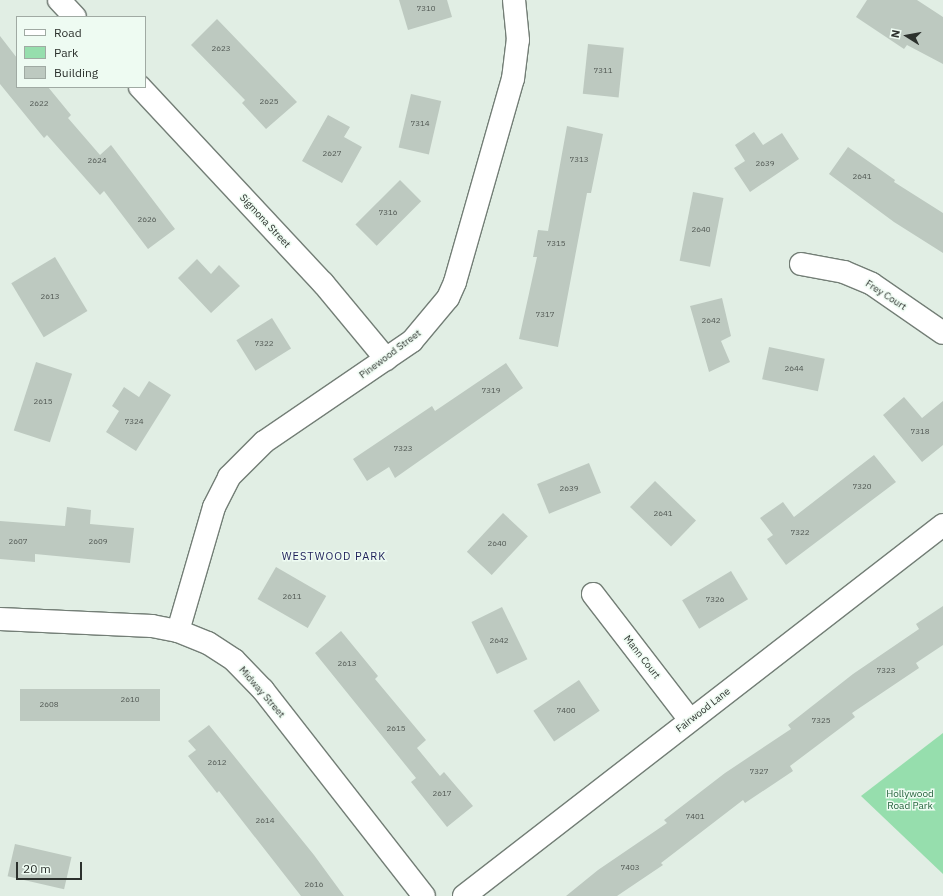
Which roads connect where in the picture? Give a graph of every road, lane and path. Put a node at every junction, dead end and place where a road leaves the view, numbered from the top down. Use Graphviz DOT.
graph roads {
  1 [pos="59,0"];
  2 [pos="514,0"];
  3 [pos="74,16"];
  4 [pos="141,88"];
  5 [pos="801,264"];
  6 [pos="943,333"];
  7 [pos="386,359"];
  8 [pos="943,525"];
  9 [pos="593,594"];
  10 [pos="0,619"];
  11 [pos="178,631"];
  12 [pos="690,720"];
  13 [pos="424,896"];
  14 [pos="464,896"];
  1 -- 3 [label="street"];
  2 -- 7 [label="street, Pinewood Street"];
  4 -- 7 [label="street, Sigmona Street"];
  5 -- 6 [label="street, Frey Court"];
  7 -- 11 [label="street, Pinewood Street"];
  8 -- 12 [label="street, Fairwood Lane"];
  9 -- 12 [label="street, Mann Court"];
  10 -- 11 [label="street, Midway Street"];
  11 -- 13 [label="street, Midway Street"];
  12 -- 14 [label="street, Fairwood Lane"];
}
